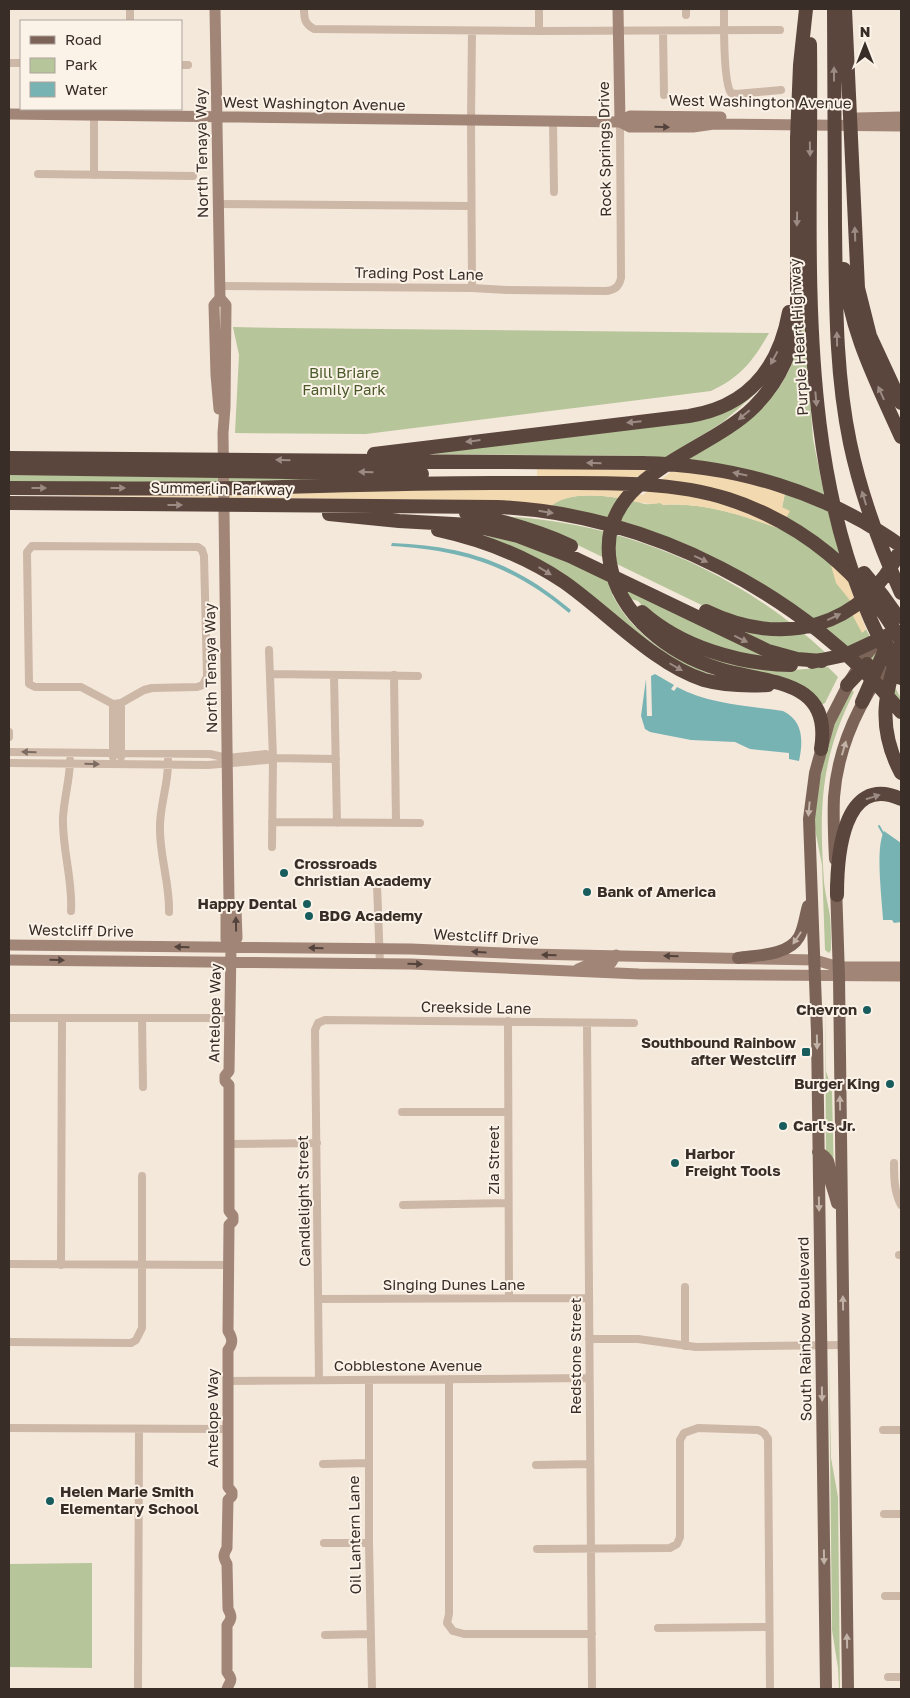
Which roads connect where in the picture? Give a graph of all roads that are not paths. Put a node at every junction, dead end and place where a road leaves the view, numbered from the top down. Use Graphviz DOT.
graph roads {
  1 [pos="215,9"];
  2 [pos="304,9"];
  3 [pos="539,9"];
  4 [pos="618,9"];
  5 [pos="724,9"];
  6 [pos="808,9"];
  7 [pos="834,9"];
  8 [pos="845,9"];
  9 [pos="619,30"];
  10 [pos="724,30"];
  11 [pos="780,30"];
  12 [pos="472,31"];
  13 [pos="662,31"];
  14 [pos="539,32"];
  15 [pos="781,90"];
  16 [pos="664,95"];
  17 [pos="9,114"];
  18 [pos="94,114"];
  19 [pos="901,117"];
  20 [pos="217,118"];
  21 [pos="470,120"];
  22 [pos="553,122"];
  23 [pos="620,122"];
  24 [pos="867,122"];
  25 [pos="901,126"];
  26 [pos="38,174"];
  27 [pos="94,174"];
  28 [pos="193,176"];
  29 [pos="554,192"];
  30 [pos="218,204"];
  31 [pos="471,206"];
  32 [pos="797,243"];
  33 [pos="835,245"];
  34 [pos="219,286"];
  35 [pos="472,288"];
  36 [pos="616,288"];
  37 [pos="216,301"];
  38 [pos="214,343"];
  39 [pos="226,392"];
  40 [pos="901,403"];
  41 [pos="222,407"];
  42 [pos="901,437"];
  43 [pos="9,458"];
  44 [pos="331,460"];
  45 [pos="9,468"];
  46 [pos="537,479"];
  47 [pos="9,488"];
  48 [pos="9,503"];
  49 [pos="246,505"];
  50 [pos="436,507"];
  51 [pos="399,521"];
  52 [pos="901,548"];
  53 [pos="901,593"];
  54 [pos="622,596"];
  55 [pos="901,614"];
  56 [pos="900,638"];
  57 [pos="878,640"];
  58 [pos="269,650"];
  59 [pos="882,656"];
  60 [pos="822,661"];
  61 [pos="271,674"];
  62 [pos="334,675"];
  63 [pos="394,675"];
  64 [pos="418,676"];
  65 [pos="901,678"];
  66 [pos="789,685"];
  67 [pos="847,685"];
  68 [pos="862,702"];
  69 [pos="117,703"];
  70 [pos="901,712"];
  71 [pos="9,732"];
  72 [pos="9,737"];
  73 [pos="821,749"];
  74 [pos="9,752"];
  75 [pos="71,753"];
  76 [pos="117,753"];
  77 [pos="168,753"];
  78 [pos="272,758"];
  79 [pos="336,759"];
  80 [pos="227,760"];
  81 [pos="9,763"];
  82 [pos="70,763"];
  83 [pos="117,764"];
  84 [pos="168,764"];
  85 [pos="901,773"];
  86 [pos="901,799"];
  87 [pos="272,822"];
  88 [pos="337,823"];
  89 [pos="396,823"];
  90 [pos="420,823"];
  91 [pos="272,847"];
  92 [pos="377,885"];
  93 [pos="811,892"];
  94 [pos="837,895"];
  95 [pos="71,911"];
  96 [pos="168,912"];
  97 [pos="9,945"];
  98 [pos="380,948"];
  99 [pos="231,954"];
  100 [pos="528,954"];
  101 [pos="616,956"];
  102 [pos="690,956"];
  103 [pos="738,958"];
  104 [pos="9,960"];
  105 [pos="380,964"];
  106 [pos="901,967"];
  107 [pos="815,968"];
  108 [pos="527,969"];
  109 [pos="839,971"];
  110 [pos="572,972"];
  111 [pos="705,974"];
  112 [pos="901,976"];
  113 [pos="9,1018"];
  114 [pos="62,1018"];
  115 [pos="142,1018"];
  116 [pos="230,1018"];
  117 [pos="508,1021"];
  118 [pos="318,1022"];
  119 [pos="587,1023"];
  120 [pos="634,1023"];
  121 [pos="142,1087"];
  122 [pos="402,1112"];
  123 [pos="508,1112"];
  124 [pos="316,1143"];
  125 [pos="229,1144"];
  126 [pos="818,1152"];
  127 [pos="894,1162"];
  128 [pos="142,1176"];
  129 [pos="508,1203"];
  130 [pos="403,1205"];
  131 [pos="901,1206"];
  132 [pos="842,1220"];
  133 [pos="9,1264"];
  134 [pos="61,1265"];
  135 [pos="229,1265"];
  136 [pos="142,1266"];
  137 [pos="685,1287"];
  138 [pos="509,1298"];
  139 [pos="589,1298"];
  140 [pos="318,1299"];
  141 [pos="589,1339"];
  142 [pos="9,1342"];
  143 [pos="844,1345"];
  144 [pos="685,1346"];
  145 [pos="821,1346"];
  146 [pos="589,1378"];
  147 [pos="449,1379"];
  148 [pos="318,1380"];
  149 [pos="368,1380"];
  150 [pos="228,1381"];
  151 [pos="9,1428"];
  152 [pos="139,1429"];
  153 [pos="228,1429"];
  154 [pos="883,1430"];
  155 [pos="901,1430"];
  156 [pos="368,1463"];
  157 [pos="323,1464"];
  158 [pos="590,1464"];
  159 [pos="536,1465"];
  160 [pos="884,1514"];
  161 [pos="901,1514"];
  162 [pos="324,1543"];
  163 [pos="369,1543"];
  164 [pos="537,1549"];
  165 [pos="591,1549"];
  166 [pos="885,1596"];
  167 [pos="901,1596"];
  168 [pos="769,1627"];
  169 [pos="658,1628"];
  170 [pos="370,1634"];
  171 [pos="592,1634"];
  172 [pos="325,1635"];
  173 [pos="888,1677"];
  174 [pos="901,1677"];
  175 [pos="227,1688"];
  176 [pos="138,1689"];
  177 [pos="372,1689"];
  178 [pos="592,1689"];
  179 [pos="770,1689"];
  180 [pos="826,1689"];
  181 [pos="848,1689"];
  1 -- 20 [label="main road, North Tenaya Way"];
  2 -- 12 [label="street"];
  3 -- 14 [label="street"];
  4 -- 9 [label="main road, Rock Springs Drive"];
  5 -- 10 [label="street"];
  6 -- 32 [label="highway, one-way"];
  6 -- 65 [label="highway, Purple Heart Highway, one-way"];
  33 -- 7 [label="highway, one-way"];
  40 -- 8 [label="highway, one-way"];
  9 -- 13 [label="street"];
  9 -- 14 [label="street"];
  9 -- 23 [label="main road, Rock Springs Drive"];
  10 -- 11 [label="street"];
  10 -- 13 [label="street"];
  10 -- 15 [label="street"];
  12 -- 14 [label="street"];
  12 -- 21 [label="street"];
  13 -- 16 [label="street"];
  17 -- 18 [label="main road, West Washington Avenue"];
  18 -- 20 [label="main road, West Washington Avenue"];
  18 -- 27 [label="street"];
  19 -- 24 [label="main road, West Washington Avenue"];
  20 -- 21 [label="main road, West Washington Avenue"];
  20 -- 30 [label="main road, North Tenaya Way"];
  21 -- 22 [label="main road, West Washington Avenue"];
  21 -- 31 [label="street"];
  22 -- 23 [label="main road, West Washington Avenue"];
  22 -- 29 [label="street"];
  23 -- 24 [label="main road, West Washington Avenue"];
  23 -- 36 [label="street, Rock Springs Drive"];
  24 -- 25 [label="main road, West Washington Avenue"];
  26 -- 27 [label="street"];
  27 -- 28 [label="street"];
  30 -- 31 [label="street"];
  30 -- 34 [label="main road, North Tenaya Way"];
  31 -- 35 [label="street"];
  32 -- 44 [label="highway, one-way"];
  32 -- 54 [label="highway, one-way"];
  42 -- 33 [label="highway, one-way"];
  53 -- 33 [label="highway, one-way"];
  34 -- 35 [label="street, Trading Post Lane"];
  34 -- 37 [label="main road, North Tenaya Way"];
  35 -- 36 [label="street, Trading Post Lane"];
  37 -- 38 [label="main road, North Tenaya Way"];
  37 -- 39 [label="main road, North Tenaya Way"];
  38 -- 39 [label="main road"];
  38 -- 41 [label="main road, North Tenaya Way"];
  39 -- 41 [label="main road, North Tenaya Way"];
  41 -- 80 [label="main road, North Tenaya Way"];
  44 -- 43 [label="highway, Summerlin Parkway, one-way"];
  52 -- 44 [label="highway, one-way"];
  46 -- 45 [label="highway, one-way"];
  47 -- 46 [label="highway, one-way"];
  46 -- 56 [label="highway"];
  48 -- 49 [label="highway, Summerlin Parkway, one-way"];
  49 -- 50 [label="highway, Summerlin Parkway"];
  49 -- 51 [label="highway"];
  50 -- 52 [label="highway, one-way"];
  50 -- 70 [label="highway, one-way"];
  51 -- 60 [label="highway, one-way"];
  51 -- 66 [label="highway, one-way"];
  54 -- 60 [label="highway"];
  54 -- 66 [label="highway"];
  55 -- 56 [label="highway"];
  55 -- 57 [label="main road"];
  56 -- 57 [label="highway"];
  56 -- 59 [label="highway"];
  56 -- 68 [label="main road"];
  56 -- 85 [label="highway"];
  57 -- 60 [label="highway"];
  57 -- 67 [label="main road"];
  58 -- 61 [label="street"];
  59 -- 67 [label="highway"];
  59 -- 68 [label="highway"];
  61 -- 62 [label="street"];
  61 -- 78 [label="street"];
  62 -- 63 [label="street"];
  62 -- 79 [label="street"];
  63 -- 64 [label="street"];
  63 -- 89 [label="street"];
  66 -- 73 [label="highway"];
  67 -- 73 [label="main road"];
  94 -- 68 [label="main road, one-way"];
  69 -- 69 [label="street"];
  69 -- 76 [label="street"];
  71 -- 72 [label="street"];
  73 -- 93 [label="main road, one-way"];
  75 -- 74 [label="street, one-way"];
  75 -- 76 [label="street"];
  75 -- 82 [label="street"];
  76 -- 77 [label="street"];
  76 -- 83 [label="street"];
  77 -- 80 [label="street"];
  77 -- 84 [label="street"];
  78 -- 79 [label="street"];
  78 -- 80 [label="street"];
  78 -- 87 [label="street"];
  79 -- 88 [label="street"];
  80 -- 84 [label="street"];
  80 -- 99 [label="main road, North Tenaya Way"];
  81 -- 82 [label="street"];
  82 -- 83 [label="street, one-way"];
  82 -- 95 [label="street"];
  83 -- 84 [label="street"];
  84 -- 96 [label="street"];
  94 -- 86 [label="highway, one-way"];
  87 -- 88 [label="street"];
  87 -- 91 [label="street"];
  88 -- 89 [label="street"];
  89 -- 90 [label="street"];
  92 -- 98 [label="street"];
  93 -- 103 [label="main road, one-way"];
  93 -- 107 [label="main road, South Rainbow Boulevard"];
  94 -- 109 [label="main road"];
  99 -- 97 [label="main road, Westcliff Drive, one-way"];
  98 -- 99 [label="main road, Westcliff Drive, one-way"];
  100 -- 98 [label="main road, Westcliff Drive, one-way"];
  98 -- 105 [label="street"];
  104 -- 99 [label="main road, Westcliff Drive, one-way"];
  99 -- 105 [label="main road, Westcliff Drive"];
  99 -- 116 [label="main road, Antelope Way"];
  101 -- 100 [label="main road, Westcliff Drive, one-way"];
  100 -- 108 [label="main road"];
  102 -- 101 [label="main road, Westcliff Drive, one-way"];
  101 -- 110 [label="main road"];
  102 -- 103 [label="main road, Westcliff Drive"];
  102 -- 111 [label="main road"];
  103 -- 107 [label="main road, Westcliff Drive"];
  105 -- 108 [label="main road, Westcliff Drive, one-way"];
  106 -- 109 [label="main road, Westcliff Drive"];
  107 -- 109 [label="main road, Westcliff Drive"];
  107 -- 111 [label="main road, Westcliff Drive"];
  107 -- 126 [label="main road, South Rainbow Boulevard, one-way"];
  108 -- 110 [label="main road, Westcliff Drive"];
  109 -- 112 [label="main road, Westcliff Drive"];
  132 -- 109 [label="main road, one-way"];
  110 -- 111 [label="main road, Westcliff Drive"];
  113 -- 114 [label="street"];
  114 -- 115 [label="street"];
  114 -- 134 [label="street"];
  115 -- 116 [label="street"];
  115 -- 121 [label="street"];
  116 -- 125 [label="main road, Antelope Way"];
  117 -- 118 [label="street, Creekside Lane"];
  117 -- 119 [label="street, Creekside Lane"];
  117 -- 123 [label="street, Zia Street"];
  118 -- 124 [label="street, Candlelight Street"];
  119 -- 120 [label="street, Creekside Lane"];
  119 -- 139 [label="street, Redstone Street"];
  122 -- 123 [label="street"];
  123 -- 129 [label="street, Zia Street"];
  124 -- 125 [label="street"];
  124 -- 140 [label="street, Candlelight Street"];
  125 -- 135 [label="main road, Antelope Way"];
  126 -- 132 [label="main road"];
  126 -- 145 [label="main road, South Rainbow Boulevard, one-way"];
  127 -- 131 [label="street"];
  128 -- 136 [label="street"];
  129 -- 130 [label="street"];
  129 -- 138 [label="street, Zia Street"];
  143 -- 132 [label="main road, one-way"];
  133 -- 134 [label="street"];
  134 -- 136 [label="street"];
  135 -- 136 [label="street"];
  135 -- 150 [label="main road, Antelope Way"];
  136 -- 142 [label="street"];
  137 -- 144 [label="street"];
  138 -- 139 [label="street, Singing Dunes Lane"];
  138 -- 140 [label="street, Singing Dunes Lane"];
  139 -- 141 [label="street, Redstone Street"];
  140 -- 148 [label="street, Candlelight Street"];
  141 -- 144 [label="street"];
  141 -- 146 [label="street, Redstone Street"];
  143 -- 145 [label="street"];
  181 -- 143 [label="main road, one-way"];
  144 -- 145 [label="street"];
  145 -- 180 [label="main road, South Rainbow Boulevard, one-way"];
  146 -- 147 [label="street, Cobblestone Avenue"];
  146 -- 158 [label="street, Redstone Street"];
  147 -- 149 [label="street, Cobblestone Avenue"];
  147 -- 171 [label="street"];
  148 -- 149 [label="street, Cobblestone Avenue"];
  148 -- 150 [label="street, Cobblestone Avenue"];
  149 -- 156 [label="street, Oil Lantern Lane"];
  150 -- 153 [label="main road, Antelope Way"];
  151 -- 152 [label="street"];
  152 -- 153 [label="street"];
  152 -- 176 [label="street"];
  153 -- 175 [label="main road, Antelope Way"];
  154 -- 155 [label="street"];
  156 -- 157 [label="street"];
  156 -- 163 [label="street, Oil Lantern Lane"];
  158 -- 159 [label="street"];
  158 -- 165 [label="street, Redstone Street"];
  160 -- 161 [label="street"];
  162 -- 163 [label="street"];
  163 -- 170 [label="street, Oil Lantern Lane"];
  164 -- 165 [label="street"];
  165 -- 168 [label="street"];
  165 -- 171 [label="street, Redstone Street"];
  166 -- 167 [label="street"];
  168 -- 169 [label="street"];
  168 -- 179 [label="street"];
  170 -- 172 [label="street"];
  170 -- 177 [label="street, Oil Lantern Lane"];
  171 -- 178 [label="street, Redstone Street"];
  173 -- 174 [label="street"];
}
